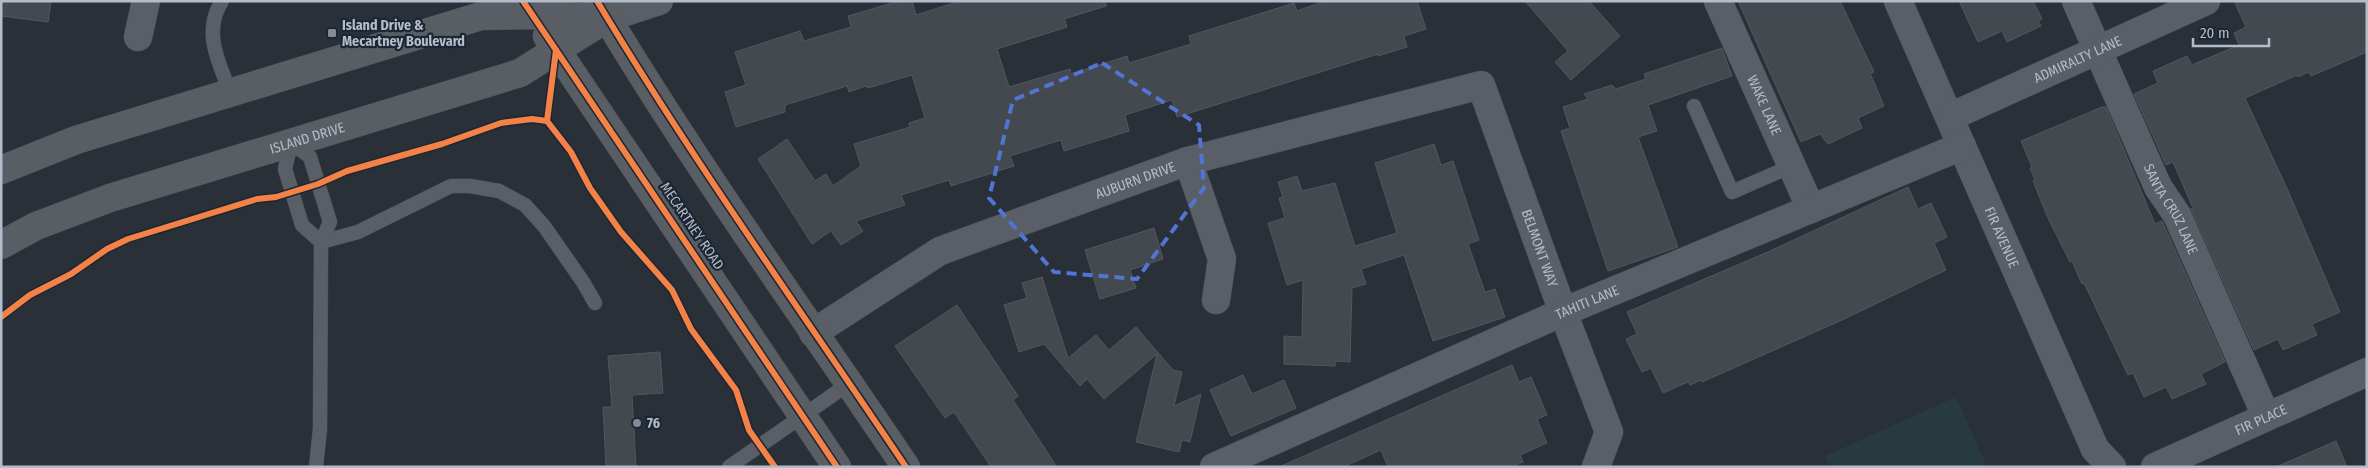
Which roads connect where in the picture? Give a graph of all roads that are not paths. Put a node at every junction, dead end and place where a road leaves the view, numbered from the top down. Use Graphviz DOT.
graph roads {
  1 [pos="146,1"];
  2 [pos="222,1"];
  3 [pos="659,1"];
  4 [pos="1718,1"];
  5 [pos="1898,1"];
  6 [pos="2076,1"];
  7 [pos="2206,1"];
  8 [pos="528,8"];
  9 [pos="602,10"];
  10 [pos="138,38"];
  11 [pos="2097,49"];
  12 [pos="556,50"];
  13 [pos="1481,85"];
  14 [pos="231,94"];
  15 [pos="1694,106"];
  16 [pos="1950,117"];
  17 [pos="291,142"];
  18 [pos="1962,146"];
  19 [pos="1188,161"];
  20 [pos="1792,166"];
  21 [pos="1,170"];
  22 [pos="1811,209"];
  23 [pos="321,242"];
  24 [pos="1,245"];
  25 [pos="1216,300"];
  26 [pos="595,303"];
  27 [pos="1563,312"];
  28 [pos="813,334"];
  29 [pos="2367,372"];
  30 [pos="850,383"];
  31 [pos="803,416"];
  32 [pos="2266,416"];
  33 [pos="316,467"];
  34 [pos="730,467"];
  35 [pos="837,467"];
  36 [pos="906,467"];
  37 [pos="1214,467"];
  38 [pos="1596,467"];
  39 [pos="2112,467"];
  40 [pos="2155,467"];
  1 -- 10 [label="street"];
  2 -- 14 [label="lane"];
  3 -- 9 [label="street, ISLAND DRIVE"];
  4 -- 20 [label="street, WAKE LANE"];
  5 -- 16 [label="street, FIR AVENUE"];
  6 -- 11 [label="street, SANTA CRUZ LANE"];
  7 -- 11 [label="street, ADMIRALTY LANE"];
  8 -- 9 [label="main road, ISLAND DRIVE"];
  8 -- 12 [label="main road, MECARTNEY ROAD"];
  8 -- 14 [label="main road, ISLAND DRIVE"];
  9 -- 12 [label="main road, ISLAND DRIVE"];
  9 -- 28 [label="main road"];
  11 -- 16 [label="street, ADMIRALTY LANE"];
  11 -- 32 [label="street, SANTA CRUZ LANE"];
  12 -- 17 [label="main road, ISLAND DRIVE"];
  12 -- 31 [label="main road, MECARTNEY ROAD"];
  13 -- 19 [label="street, AUBURN DRIVE"];
  13 -- 27 [label="street, BELMONT WAY"];
  14 -- 21 [label="main road, ISLAND DRIVE"];
  15 -- 20 [label="lane"];
  16 -- 18 [label="street, FIR AVENUE"];
  17 -- 23 [label="lane"];
  17 -- 23 [label="lane"];
  17 -- 24 [label="main road, ISLAND DRIVE"];
  18 -- 22 [label="street, TAHITI LANE"];
  18 -- 39 [label="street, FIR AVENUE"];
  19 -- 25 [label="street"];
  19 -- 28 [label="street, AUBURN DRIVE"];
  20 -- 22 [label="street, WAKE LANE"];
  22 -- 27 [label="street, TAHITI LANE"];
  23 -- 26 [label="lane"];
  23 -- 33 [label="lane"];
  27 -- 37 [label="street, TAHITI LANE"];
  27 -- 38 [label="street, BELMONT WAY"];
  28 -- 30 [label="main road"];
  29 -- 32 [label="street, FIR PLACE"];
  30 -- 31 [label="lane"];
  30 -- 36 [label="main road"];
  31 -- 34 [label="lane"];
  31 -- 35 [label="main road, MECARTNEY ROAD"];
  32 -- 40 [label="street, FIR PLACE"];
}
